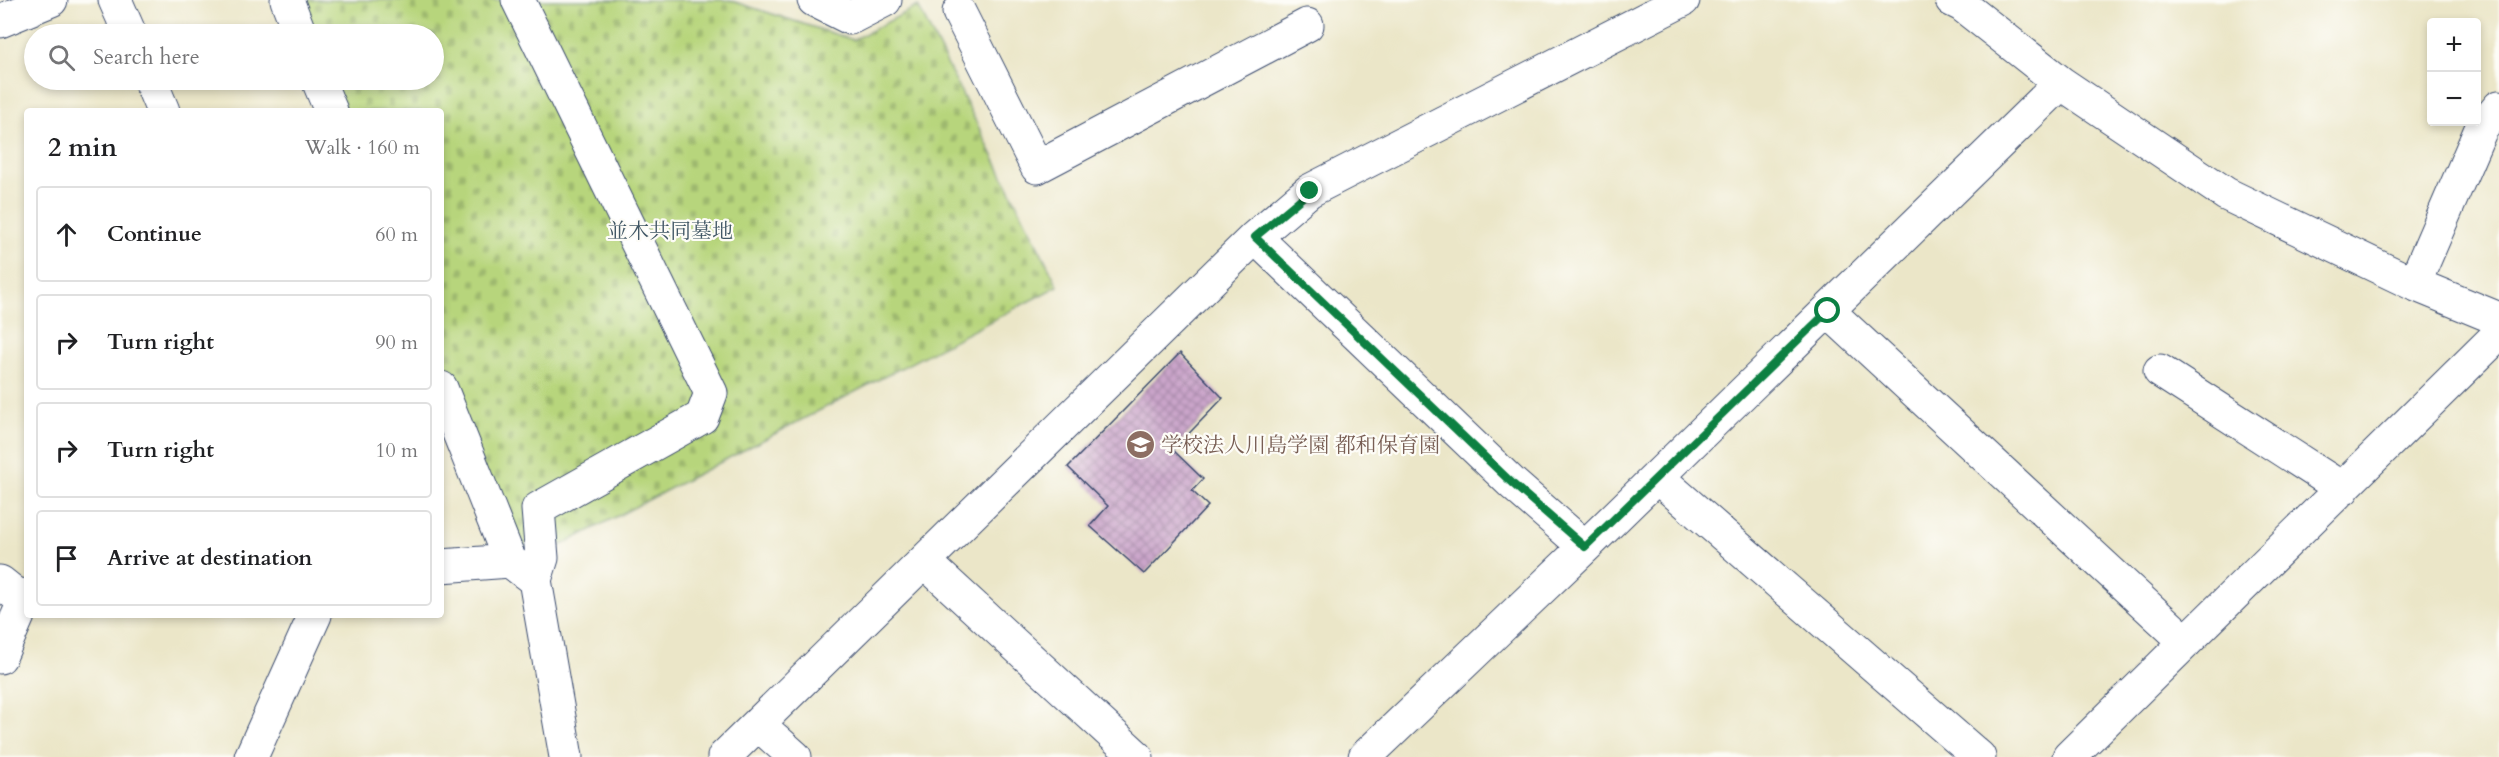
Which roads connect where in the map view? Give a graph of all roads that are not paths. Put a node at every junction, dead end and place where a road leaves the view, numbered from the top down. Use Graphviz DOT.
graph roads {
  1 [pos="51,0"];
  2 [pos="115,0"];
  3 [pos="286,0"];
  4 [pos="518,0"];
  5 [pos="814,0"];
  6 [pos="885,0"];
  7 [pos="1683,0"];
  8 [pos="1960,2"];
  9 [pos="964,4"];
  10 [pos="0,21"];
  11 [pos="126,24"];
  12 [pos="296,24"];
  13 [pos="1307,25"];
  14 [pos="2061,84"];
  15 [pos="154,90"];
  16 [pos="322,90"];
  17 [pos="162,108"];
  18 [pos="330,108"];
  19 [pos="2493,125"];
  20 [pos="1255,237"];
  21 [pos="2414,284"];
  22 [pos="1828,311"];
  23 [pos="2499,319"];
  24 [pos="2499,334"];
  25 [pos="2160,371"];
  26 [pos="444,395"];
  27 [pos="1657,477"];
  28 [pos="2343,489"];
  29 [pos="1585,547"];
  30 [pos="925,562"];
  31 [pos="444,566"];
  32 [pos="522,570"];
  33 [pos="17,592"];
  34 [pos="314,618"];
  35 [pos="2186,642"];
  36 [pos="0,657"];
  37 [pos="758,724"];
  38 [pos="251,757"];
  39 [pos="566,757"];
  40 [pos="724,757"];
  41 [pos="795,757"];
  42 [pos="1137,757"];
  43 [pos="1365,757"];
  44 [pos="1979,757"];
  45 [pos="2069,757"];
  1 -- 10 [label="street"];
  2 -- 11 [label="street"];
  3 -- 12 [label="street"];
  4 -- 32 [label="street"];
  5 -- 6 [label="street"];
  7 -- 20 [label="street"];
  8 -- 14 [label="street"];
  9 -- 13 [label="street"];
  14 -- 21 [label="street"];
  14 -- 22 [label="street"];
  15 -- 17 [label="street"];
  16 -- 18 [label="street"];
  19 -- 21 [label="street"];
  20 -- 29 [label="street"];
  20 -- 30 [label="street"];
  21 -- 23 [label="street"];
  22 -- 27 [label="street"];
  22 -- 35 [label="street"];
  24 -- 28 [label="street"];
  25 -- 28 [label="street"];
  26 -- 32 [label="street"];
  27 -- 29 [label="street"];
  27 -- 44 [label="street"];
  28 -- 35 [label="street"];
  29 -- 43 [label="street"];
  30 -- 37 [label="street"];
  30 -- 42 [label="street"];
  31 -- 32 [label="street"];
  32 -- 39 [label="street"];
  33 -- 36 [label="street"];
  34 -- 38 [label="street"];
  35 -- 45 [label="street"];
  37 -- 40 [label="street"];
  37 -- 41 [label="street"];
}
